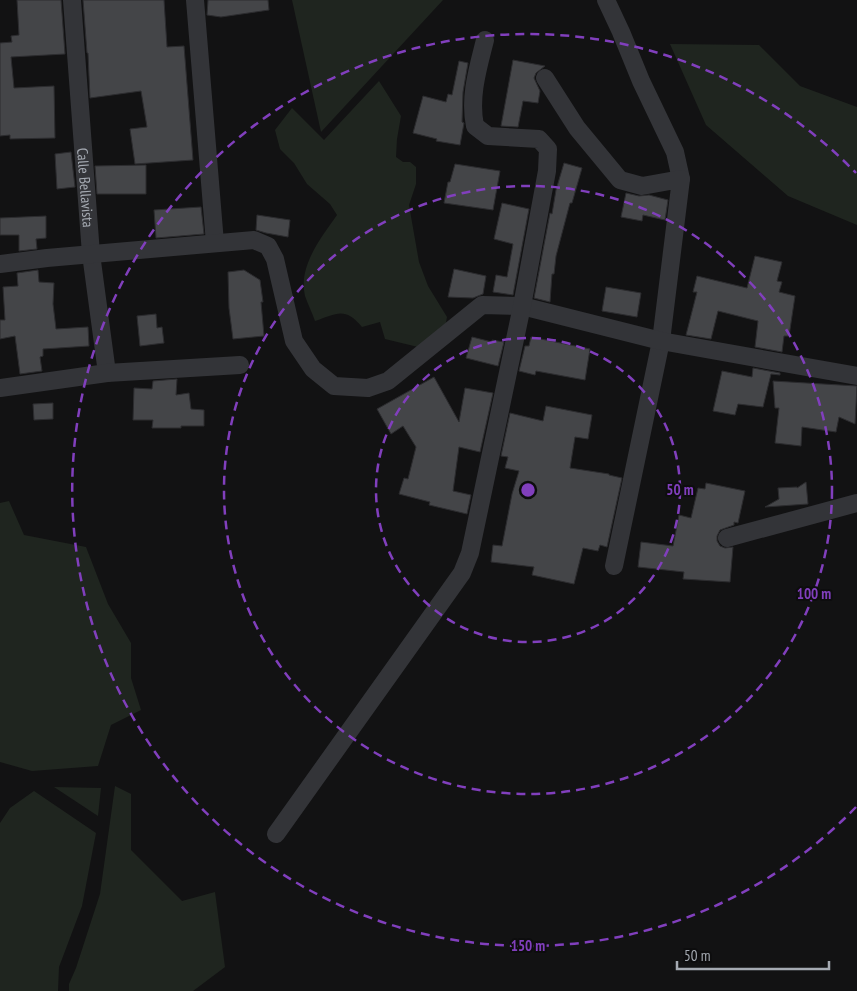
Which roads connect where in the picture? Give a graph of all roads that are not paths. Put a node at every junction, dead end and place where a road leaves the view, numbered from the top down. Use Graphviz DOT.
graph roads {
  1 [pos="72,0"];
  2 [pos="195,0"];
  3 [pos="606,0"];
  4 [pos="485,40"];
  5 [pos="545,78"];
  6 [pos="680,178"];
  7 [pos="215,243"];
  8 [pos="90,254"];
  9 [pos="0,264"];
  10 [pos="522,306"];
  11 [pos="661,341"];
  12 [pos="240,364"];
  13 [pos="107,373"];
  14 [pos="857,376"];
  15 [pos="0,388"];
  16 [pos="857,503"];
  17 [pos="727,538"];
  18 [pos="614,566"];
  19 [pos="276,834"];
  1 -- 8 [label="street, Calle Bellavista"];
  2 -- 7 [label="street"];
  3 -- 6 [label="street"];
  4 -- 10 [label="street"];
  5 -- 6 [label="street"];
  6 -- 11 [label="street"];
  7 -- 8 [label="street"];
  7 -- 10 [label="street"];
  8 -- 9 [label="street"];
  8 -- 13 [label="street, Calle Bellavista"];
  10 -- 11 [label="street"];
  10 -- 19 [label="street"];
  11 -- 14 [label="street"];
  11 -- 18 [label="street"];
  12 -- 13 [label="street"];
  13 -- 15 [label="street"];
  16 -- 17 [label="street"];
}
